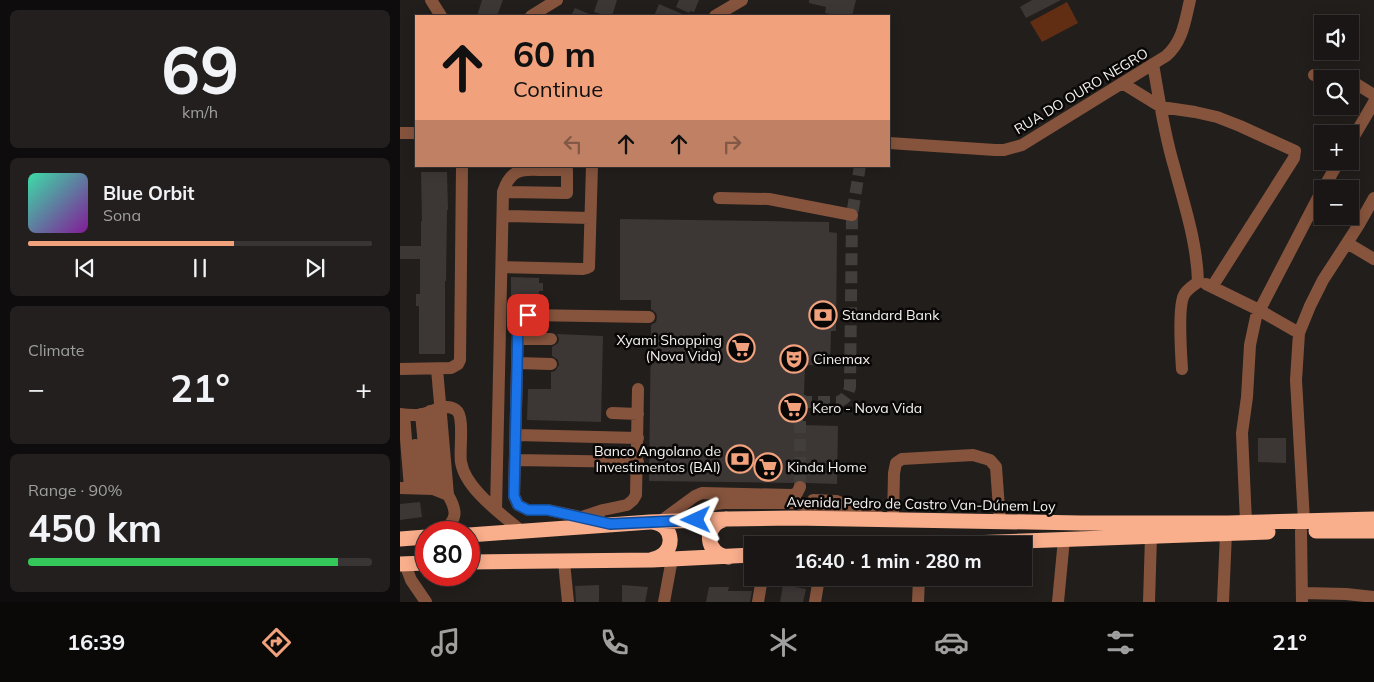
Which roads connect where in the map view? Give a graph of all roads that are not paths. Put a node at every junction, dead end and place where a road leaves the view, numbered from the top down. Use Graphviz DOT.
graph roads {
  1 [pos="431,0"];
  2 [pos="557,0"];
  3 [pos="742,0"];
  4 [pos="1190,0"];
  5 [pos="440,15"];
  6 [pos="533,15"];
  7 [pos="717,15"];
  8 [pos="1153,64"];
  9 [pos="1122,83"];
  10 [pos="1359,86"];
  11 [pos="1374,95"];
  12 [pos="1374,102"];
  13 [pos="1161,107"];
  14 [pos="1359,128"];
  15 [pos="400,133"];
  16 [pos="415,134"];
  17 [pos="890,143"];
  18 [pos="462,167"];
  19 [pos="592,167"];
  20 [pos="540,168"];
  21 [pos="567,168"];
  22 [pos="503,192"];
  23 [pos="719,198"];
  24 [pos="1374,198"];
  25 [pos="1314,207"];
  26 [pos="852,215"];
  27 [pos="503,216"];
  28 [pos="590,218"];
  29 [pos="1347,243"];
  30 [pos="1374,259"];
  31 [pos="502,267"];
  32 [pos="1198,282"];
  33 [pos="1212,287"];
  34 [pos="1259,310"];
  35 [pos="649,317"];
  36 [pos="1299,332"];
  37 [pos="518,339"];
  38 [pos="551,339"];
  39 [pos="517,363"];
  40 [pos="551,364"];
  41 [pos="400,369"];
  42 [pos="437,369"];
  43 [pos="1182,369"];
  44 [pos="638,389"];
  45 [pos="418,413"];
  46 [pos="612,413"];
  47 [pos="638,414"];
  48 [pos="400,435"];
  49 [pos="516,435"];
  50 [pos="638,438"];
  51 [pos="515,460"];
  52 [pos="638,462"];
  53 [pos="421,489"];
  54 [pos="496,510"];
  55 [pos="581,517"];
  56 [pos="727,519"];
  57 [pos="1374,519"];
  58 [pos="686,520"];
  59 [pos="865,520"];
  60 [pos="891,520"];
  61 [pos="453,521"];
  62 [pos="656,522"];
  63 [pos="1000,522"];
  64 [pos="1246,522"];
  65 [pos="610,524"];
  66 [pos="1302,526"];
  67 [pos="546,529"];
  68 [pos="520,530"];
  69 [pos="1374,530"];
  70 [pos="1226,533"];
  71 [pos="480,534"];
  72 [pos="1151,536"];
  73 [pos="400,537"];
  74 [pos="415,537"];
  75 [pos="1064,539"];
  76 [pos="1032,540"];
  77 [pos="744,556"];
  78 [pos="730,557"];
  79 [pos="672,559"];
  80 [pos="652,560"];
  81 [pos="480,562"];
  82 [pos="564,562"];
  83 [pos="402,564"];
  84 [pos="415,564"];
  85 [pos="761,586"];
  86 [pos="818,586"];
  87 [pos="919,586"];
  88 [pos="1302,597"];
  89 [pos="1374,597"];
  90 [pos="426,602"];
  91 [pos="568,602"];
  92 [pos="664,602"];
  93 [pos="758,602"];
  94 [pos="815,602"];
  95 [pos="918,602"];
  96 [pos="1058,602"];
  97 [pos="1149,602"];
  98 [pos="1223,602"];
  1 -- 5 [label="street"];
  2 -- 6 [label="street"];
  3 -- 7 [label="street"];
  4 -- 8 [label="street, RUA DO OURO NEGRO"];
  8 -- 9 [label="street, RUA DO OURO NEGRO"];
  8 -- 13 [label="street"];
  9 -- 13 [label="street"];
  9 -- 17 [label="street, RUA DO OURO NEGRO"];
  10 -- 11 [label="street"];
  12 -- 14 [label="street"];
  13 -- 32 [label="street"];
  13 -- 33 [label="street"];
  15 -- 16 [label="street"];
  18 -- 42 [label="street"];
  19 -- 28 [label="street"];
  20 -- 21 [label="street"];
  20 -- 22 [label="street"];
  21 -- 22 [label="street"];
  22 -- 27 [label="street"];
  23 -- 26 [label="street"];
  24 -- 29 [label="street"];
  25 -- 34 [label="street"];
  27 -- 28 [label="street"];
  27 -- 31 [label="street"];
  28 -- 31 [label="street"];
  29 -- 30 [label="street"];
  29 -- 36 [label="street"];
  31 -- 54 [label="street"];
  32 -- 33 [label="street"];
  32 -- 43 [label="street"];
  33 -- 34 [label="street"];
  34 -- 36 [label="street"];
  34 -- 64 [label="street"];
  35 -- 37 [label="street"];
  36 -- 66 [label="street"];
  37 -- 38 [label="street"];
  37 -- 39 [label="street"];
  39 -- 40 [label="street"];
  39 -- 49 [label="street"];
  41 -- 42 [label="street"];
  42 -- 45 [label="street"];
  44 -- 47 [label="street"];
  45 -- 53 [label="street"];
  45 -- 53 [label="street"];
  45 -- 53 [label="street"];
  45 -- 54 [label="street"];
  46 -- 47 [label="street"];
  47 -- 50 [label="street"];
  48 -- 53 [label="street"];
  49 -- 50 [label="street"];
  49 -- 51 [label="street"];
  50 -- 52 [label="street"];
  51 -- 52 [label="street"];
  51 -- 55 [label="street"];
  52 -- 55 [label="street"];
  53 -- 61 [label="street"];
  54 -- 68 [label="street"];
  55 -- 65 [label="street"];
  55 -- 67 [label="street"];
  56 -- 58 [label="highway, Avenida Pedro de Castro Van-Dúnem Loy"];
  56 -- 59 [label="highway, Avenida Pedro de Castro Van-Dúnem Loy"];
  56 -- 78 [label="highway"];
  57 -- 66 [label="highway, Avenida Pedro de Castro Van-Dúnem Loy"];
  58 -- 59 [label="street"];
  58 -- 62 [label="highway, Avenida Pedro de Castro Van-Dúnem Loy"];
  59 -- 60 [label="highway, Avenida Pedro de Castro Van-Dúnem Loy"];
  60 -- 62 [label="street"];
  60 -- 63 [label="highway, Avenida Pedro de Castro Van-Dúnem Loy"];
  60 -- 63 [label="street"];
  62 -- 65 [label="highway, Avenida Pedro de Castro Van-Dúnem Loy"];
  62 -- 80 [label="highway"];
  63 -- 64 [label="highway, Avenida Pedro de Castro Van-Dúnem Loy"];
  64 -- 66 [label="highway, Avenida Pedro de Castro Van-Dúnem Loy"];
  65 -- 67 [label="highway, Avenida Pedro de Castro Van-Dúnem Loy"];
  66 -- 69 [label="highway, Avenida Pedro de Castro Van-Dúnem Loy"];
  66 -- 70 [label="highway, Avenida Pedro de Castro Van-Dúnem Loy"];
  66 -- 88 [label="street"];
  67 -- 68 [label="highway, Avenida Pedro de Castro Van-Dúnem Loy"];
  68 -- 71 [label="highway, Avenida Pedro de Castro Van-Dúnem Loy"];
  70 -- 72 [label="highway, Avenida Pedro de Castro Van-Dúnem Loy"];
  70 -- 98 [label="street"];
  72 -- 75 [label="highway, Avenida Pedro de Castro Van-Dúnem Loy"];
  72 -- 97 [label="street"];
  73 -- 74 [label="highway"];
  75 -- 76 [label="highway, Avenida Pedro de Castro Van-Dúnem Loy"];
  75 -- 96 [label="street"];
  77 -- 78 [label="highway"];
  78 -- 79 [label="highway"];
  79 -- 80 [label="highway"];
  79 -- 92 [label="street"];
  80 -- 82 [label="highway"];
  81 -- 82 [label="highway"];
  82 -- 91 [label="street"];
  83 -- 84 [label="highway"];
  83 -- 90 [label="street"];
  85 -- 93 [label="street"];
  86 -- 94 [label="street"];
  87 -- 95 [label="street"];
  88 -- 89 [label="street"];
}
